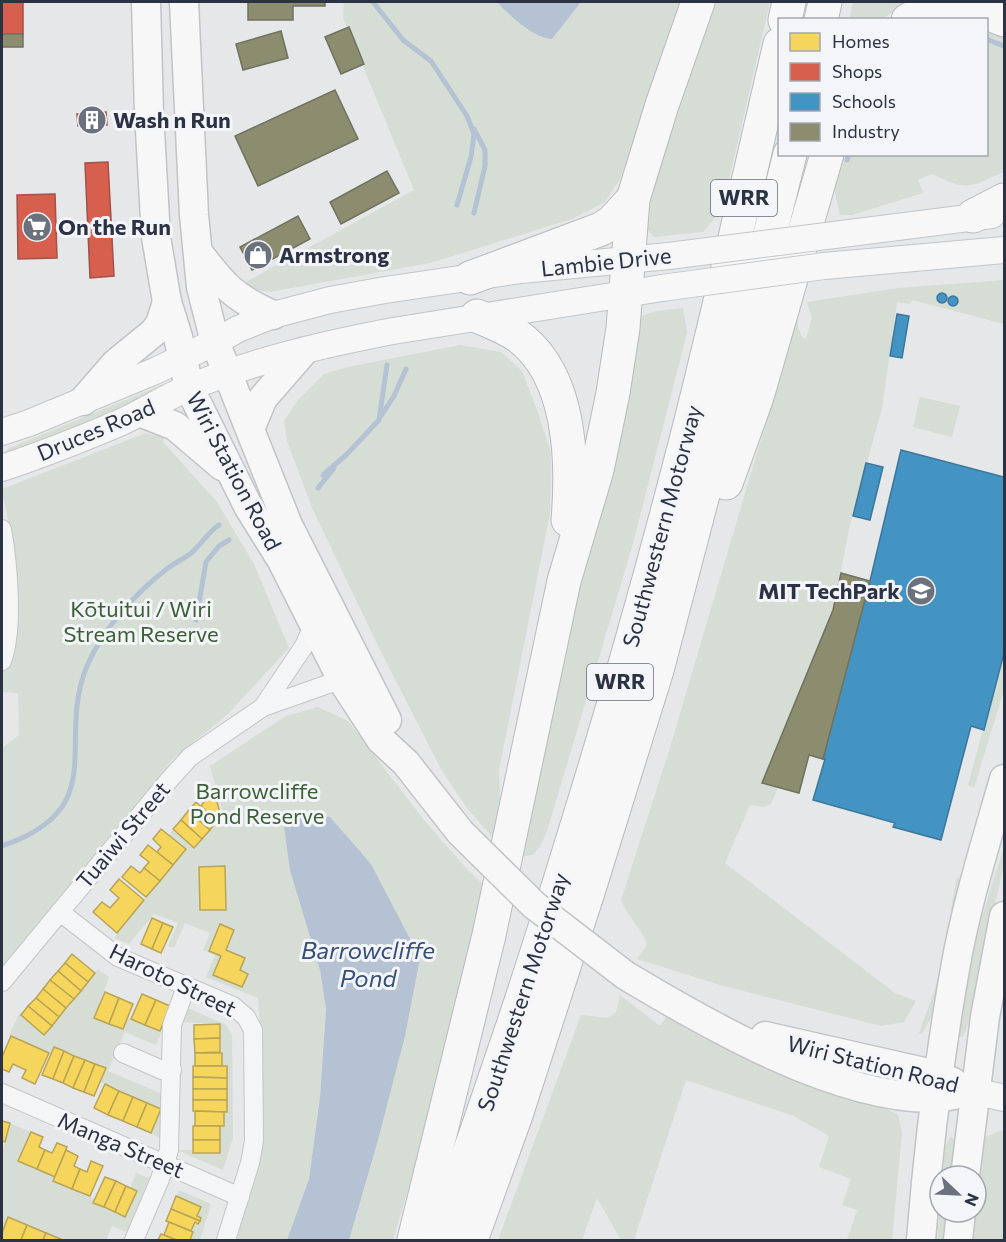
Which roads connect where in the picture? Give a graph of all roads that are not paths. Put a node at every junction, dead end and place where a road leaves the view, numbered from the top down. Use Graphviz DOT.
graph roads {
  1 [pos="146,2"];
  2 [pos="184,2"];
  3 [pos="698,2"];
  4 [pos="789,2"];
  5 [pos="825,2"];
  6 [pos="785,18"];
  7 [pos="821,18"];
  8 [pos="914,18"];
  9 [pos="1005,20"];
  10 [pos="778,53"];
  11 [pos="790,156"];
  12 [pos="826,156"];
  13 [pos="633,198"];
  14 [pos="1005,200"];
  15 [pos="989,215"];
  16 [pos="1005,250"];
  17 [pos="198,252"];
  18 [pos="628,261"];
  19 [pos="470,278"];
  20 [pos="625,294"];
  21 [pos="167,302"];
  22 [pos="273,315"];
  23 [pos="477,316"];
  24 [pos="215,342"];
  25 [pos="303,352"];
  26 [pos="183,358"];
  27 [pos="227,373"];
  28 [pos="189,387"];
  29 [pos="83,401"];
  30 [pos="142,413"];
  31 [pos="250,429"];
  32 [pos="2,432"];
  33 [pos="2,468"];
  34 [pos="234,478"];
  35 [pos="2,529"];
  36 [pos="564,582"];
  37 [pos="314,624"];
  38 [pos="2,661"];
  39 [pos="657,670"];
  40 [pos="352,676"];
  41 [pos="263,707"];
  42 [pos="1005,779"];
  43 [pos="60,912"];
  44 [pos="1005,916"];
  45 [pos="2,982"];
  46 [pos="186,987"];
  47 [pos="123,1053"];
  48 [pos="172,1070"];
  49 [pos="936,1087"];
  50 [pos="974,1091"];
  51 [pos="2,1093"];
  52 [pos="1005,1098"];
  53 [pos="165,1164"];
  54 [pos="966,1164"];
  55 [pos="240,1197"];
  56 [pos="960,1224"];
  57 [pos="134,1240"];
  58 [pos="226,1240"];
  59 [pos="414,1240"];
  60 [pos="438,1240"];
  61 [pos="471,1240"];
  62 [pos="921,1240"];
  63 [pos="958,1240"];
  1 -- 21 [label="main road, Wiri Station Road"];
  2 -- 17 [label="main road, Wiri Station Road"];
  3 -- 13 [label="highway"];
  4 -- 6 [label="highway"];
  5 -- 7 [label="highway"];
  8 -- 9 [label="highway"];
  10 -- 60 [label="highway, Southwestern Motorway / WRR"];
  11 -- 39 [label="highway, Southwestern Motorway / WRR"];
  12 -- 39 [label="highway"];
  13 -- 18 [label="highway"];
  13 -- 19 [label="highway"];
  14 -- 15 [label="highway"];
  15 -- 18 [label="main road, Lambie Drive, bridge"];
  16 -- 20 [label="main road, Lambie Drive, bridge"];
  17 -- 22 [label="main road"];
  17 -- 24 [label="main road, Wiri Station Road"];
  18 -- 19 [label="main road, Lambie Drive"];
  18 -- 20 [label="highway"];
  19 -- 22 [label="main road, Lambie Drive"];
  20 -- 23 [label="main road, Lambie Drive"];
  20 -- 36 [label="highway"];
  21 -- 26 [label="main road, Wiri Station Road"];
  21 -- 29 [label="main road"];
  22 -- 24 [label="main road, Lambie Drive"];
  23 -- 25 [label="main road, Lambie Drive"];
  23 -- 36 [label="highway"];
  24 -- 26 [label="main road, Druces Road"];
  24 -- 27 [label="main road, Wiri Station Road"];
  25 -- 27 [label="main road, Lambie Drive"];
  25 -- 31 [label="main road"];
  26 -- 28 [label="main road, Wiri Station Road"];
  26 -- 29 [label="main road, Druces Road"];
  27 -- 28 [label="main road, Druces Road"];
  27 -- 31 [label="main road, Wiri Station Road"];
  28 -- 30 [label="main road, Druces Road"];
  28 -- 34 [label="main road, Wiri Station Road"];
  29 -- 32 [label="main road, Druces Road"];
  30 -- 33 [label="main road, Druces Road"];
  30 -- 34 [label="main road"];
  31 -- 40 [label="main road, Wiri Station Road"];
  34 -- 37 [label="main road, Wiri Station Road"];
  35 -- 38 [label="street"];
  36 -- 59 [label="highway"];
  37 -- 40 [label="main road, Wiri Station Road"];
  37 -- 41 [label="street, Tuaiwi Street"];
  39 -- 61 [label="highway, Southwestern Motorway / WRR"];
  40 -- 41 [label="street, Tuaiwi Street"];
  40 -- 49 [label="main road, Wiri Station Road, bridge"];
  41 -- 43 [label="street, Tuaiwi Street"];
  42 -- 49 [label="main road"];
  43 -- 45 [label="street, Tuaiwi Street"];
  43 -- 46 [label="street, Haroto Street"];
  44 -- 50 [label="main road"];
  46 -- 48 [label="street"];
  46 -- 55 [label="street, Haroto Street"];
  47 -- 48 [label="street"];
  48 -- 53 [label="street"];
  49 -- 50 [label="main road, Wiri Station Road"];
  49 -- 62 [label="main road"];
  50 -- 52 [label="main road"];
  50 -- 54 [label="main road"];
  51 -- 53 [label="street, Manga Street"];
  53 -- 55 [label="street, Manga Street"];
  53 -- 57 [label="street"];
  55 -- 58 [label="street, Haroto Street"];
  56 -- 63 [label="main road"];
}
